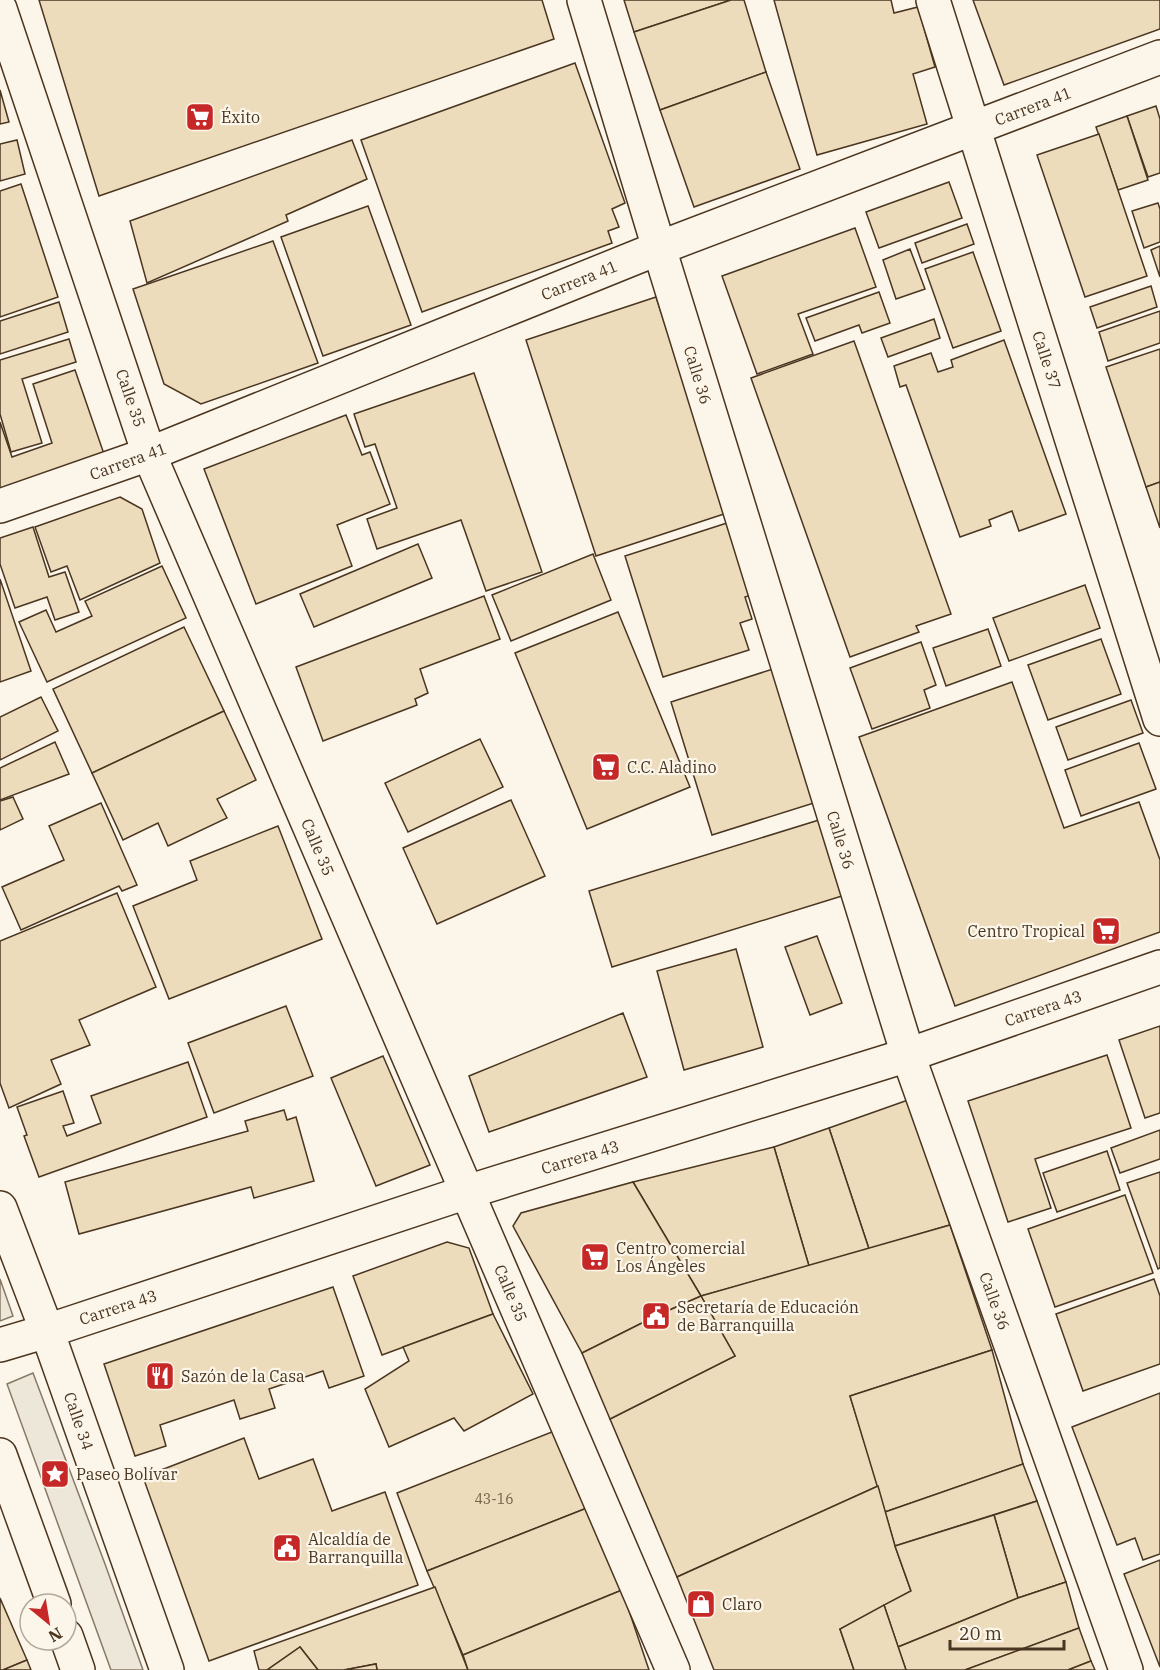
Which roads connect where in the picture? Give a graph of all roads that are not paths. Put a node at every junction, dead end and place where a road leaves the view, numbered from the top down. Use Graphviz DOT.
graph roads {
  1 [pos="584,0"];
  2 [pos="933,0"];
  3 [pos="0,9"];
  4 [pos="1160,57"];
  5 [pos="974,128"];
  6 [pos="659,248"];
  7 [pos="149,454"];
  8 [pos="0,506"];
  9 [pos="1160,719"];
  10 [pos="1160,967"];
  11 [pos="908,1056"];
  12 [pos="467,1192"];
  13 [pos="0,1208"];
  14 [pos="47,1331"];
  15 [pos="0,1345"];
  16 [pos="0,1455"];
  17 [pos="50,1592"];
  18 [pos="72,1652"];
  19 [pos="78,1670"];
  20 [pos="167,1670"];
  21 [pos="673,1670"];
  22 [pos="1126,1670"];
  1 -- 6 [label="street, Calle 36"];
  2 -- 5 [label="street, Calle 37"];
  3 -- 7 [label="street, Calle 35"];
  4 -- 5 [label="street, Carrera 41"];
  5 -- 6 [label="street, Carrera 41"];
  5 -- 9 [label="street, Calle 37"];
  6 -- 7 [label="street, Carrera 41"];
  6 -- 11 [label="street, Calle 36"];
  7 -- 8 [label="street, Carrera 41"];
  7 -- 12 [label="street, Calle 35"];
  10 -- 11 [label="street, Carrera 43"];
  11 -- 12 [label="street, Carrera 43"];
  11 -- 22 [label="street, Calle 36"];
  12 -- 14 [label="street, Carrera 43"];
  12 -- 21 [label="street, Calle 35"];
  13 -- 14 [label="street, Calle 34"];
  14 -- 15 [label="street, Carrera 43"];
  14 -- 20 [label="street, Calle 34"];
  16 -- 17 [label="street"];
  18 -- 19 [label="street"];
}
